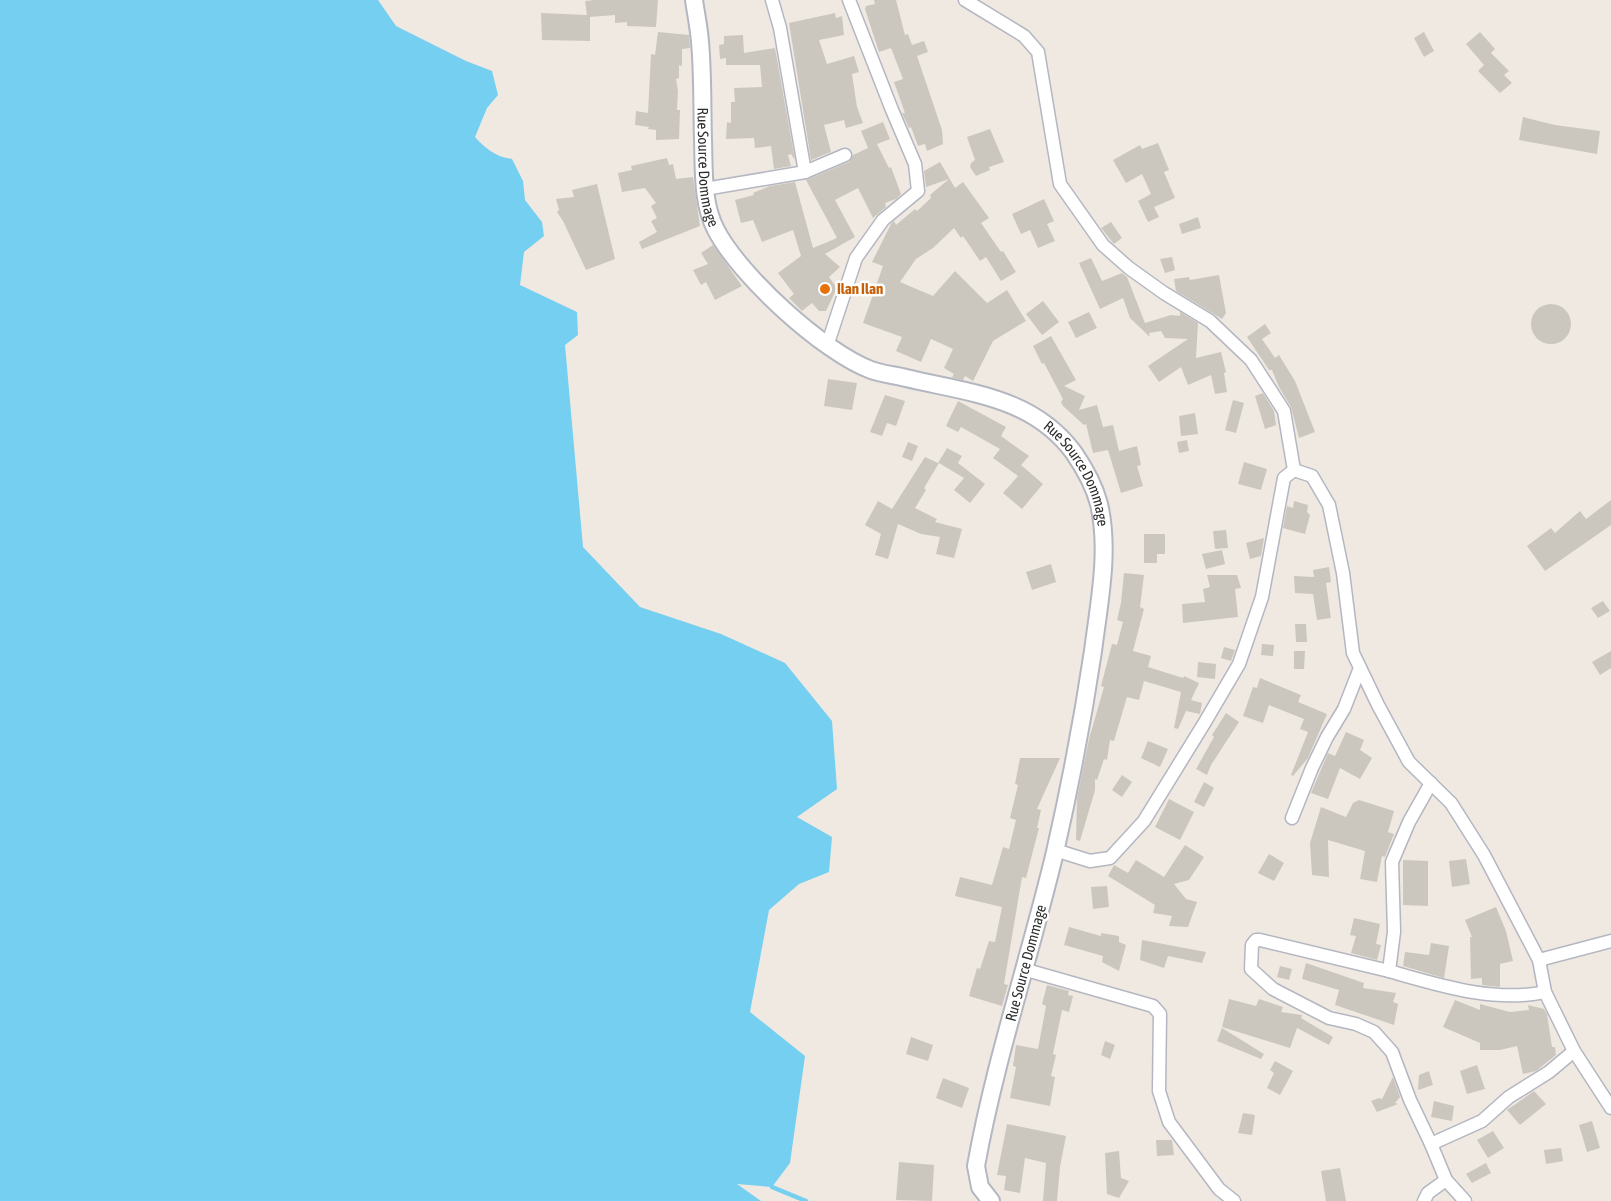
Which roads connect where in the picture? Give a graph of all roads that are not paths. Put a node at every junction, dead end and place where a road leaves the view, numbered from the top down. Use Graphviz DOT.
graph roads {
  1 [pos="694,0"];
  2 [pos="772,0"];
  3 [pos="849,0"];
  4 [pos="965,0"];
  5 [pos="845,155"];
  6 [pos="806,172"];
  7 [pos="705,189"];
  8 [pos="827,346"];
  9 [pos="1294,470"];
  10 [pos="1360,668"];
  11 [pos="1431,783"];
  12 [pos="1292,818"];
  13 [pos="1055,850"];
  14 [pos="1611,941"];
  15 [pos="1539,960"];
  16 [pos="1023,969"];
  17 [pos="1389,971"];
  18 [pos="1545,992"];
  19 [pos="1574,1051"];
  20 [pos="1611,1108"];
  21 [pos="1431,1144"];
  22 [pos="1446,1180"];
  23 [pos="992,1201"];
  24 [pos="1234,1201"];
  25 [pos="1424,1201"];
  26 [pos="1465,1201"];
  1 -- 7 [label="main road, Rue Source Dommage"];
  2 -- 6 [label="street"];
  3 -- 8 [label="street"];
  4 -- 9 [label="street"];
  5 -- 6 [label="street"];
  6 -- 7 [label="street"];
  7 -- 8 [label="main road, Rue Source Dommage"];
  8 -- 13 [label="main road, Rue Source Dommage"];
  9 -- 10 [label="street"];
  9 -- 13 [label="street"];
  10 -- 11 [label="street"];
  10 -- 12 [label="street"];
  11 -- 15 [label="street"];
  11 -- 17 [label="street"];
  13 -- 16 [label="main road, Rue Source Dommage"];
  14 -- 15 [label="street"];
  15 -- 18 [label="street"];
  16 -- 23 [label="main road, Rue Source Dommage"];
  16 -- 24 [label="street"];
  17 -- 18 [label="street"];
  17 -- 21 [label="street"];
  18 -- 19 [label="street"];
  19 -- 20 [label="street"];
  19 -- 21 [label="street"];
  21 -- 22 [label="street"];
  22 -- 25 [label="street"];
  22 -- 26 [label="street"];
}
